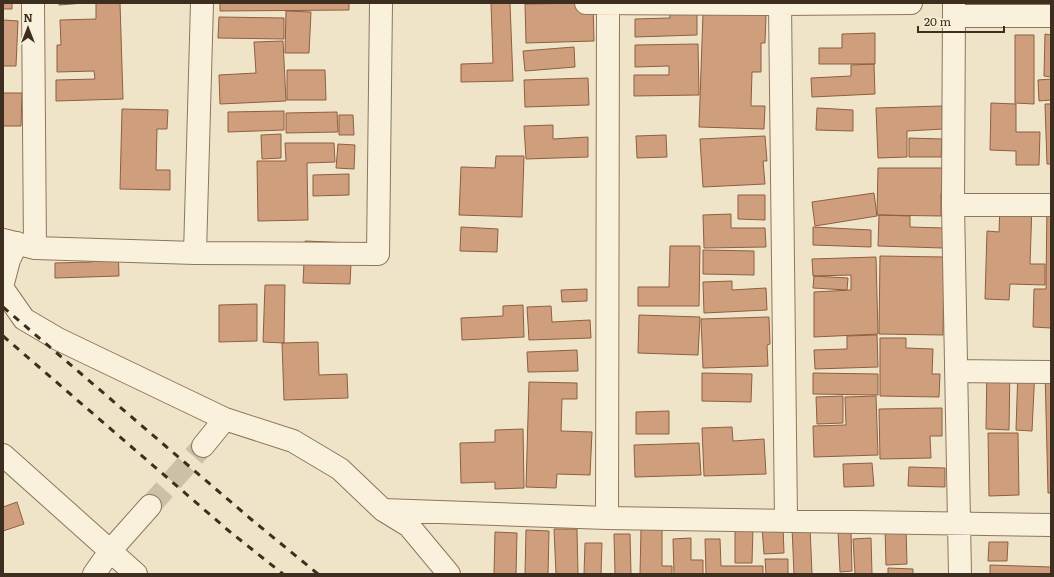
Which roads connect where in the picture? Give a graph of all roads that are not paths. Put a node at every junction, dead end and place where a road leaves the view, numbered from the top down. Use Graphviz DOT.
graph roads {
  1 [pos="33,3"];
  2 [pos="202,3"];
  3 [pos="381,3"];
  4 [pos="586,3"];
  5 [pos="911,3"];
  6 [pos="608,4"];
  7 [pos="780,4"];
  8 [pos="954,9"];
  9 [pos="1051,16"];
  10 [pos="953,205"];
  11 [pos="1051,205"];
  12 [pos="18,243"];
  13 [pos="195,253"];
  14 [pos="3,283"];
  15 [pos="3,289"];
  16 [pos="956,371"];
  17 [pos="1051,372"];
  18 [pos="225,419"];
  19 [pos="203,446"];
  20 [pos="3,455"];
  21 [pos="150,506"];
  22 [pos="383,510"];
  23 [pos="607,518"];
  24 [pos="786,520"];
  25 [pos="960,524"];
  26 [pos="1051,525"];
  27 [pos="110,551"];
  28 [pos="94,574"];
  29 [pos="136,574"];
  30 [pos="449,574"];
  31 [pos="960,574"];
  1 -- 12 [label="street"];
  2 -- 13 [label="street"];
  3 -- 13 [label="street"];
  4 -- 6 [label="street"];
  5 -- 7 [label="street"];
  6 -- 7 [label="street"];
  6 -- 23 [label="street"];
  7 -- 24 [label="street"];
  8 -- 9 [label="street"];
  8 -- 10 [label="street"];
  10 -- 11 [label="street"];
  10 -- 16 [label="street"];
  12 -- 13 [label="street"];
  12 -- 14 [label="street"];
  15 -- 18 [label="street"];
  16 -- 17 [label="street"];
  16 -- 25 [label="street"];
  18 -- 19 [label="street"];
  18 -- 22 [label="street"];
  20 -- 27 [label="street"];
  21 -- 27 [label="street"];
  22 -- 23 [label="street"];
  22 -- 30 [label="street"];
  23 -- 24 [label="street"];
  24 -- 25 [label="street"];
  25 -- 26 [label="street"];
  25 -- 31 [label="street"];
  27 -- 28 [label="street"];
  27 -- 29 [label="street"];
}
